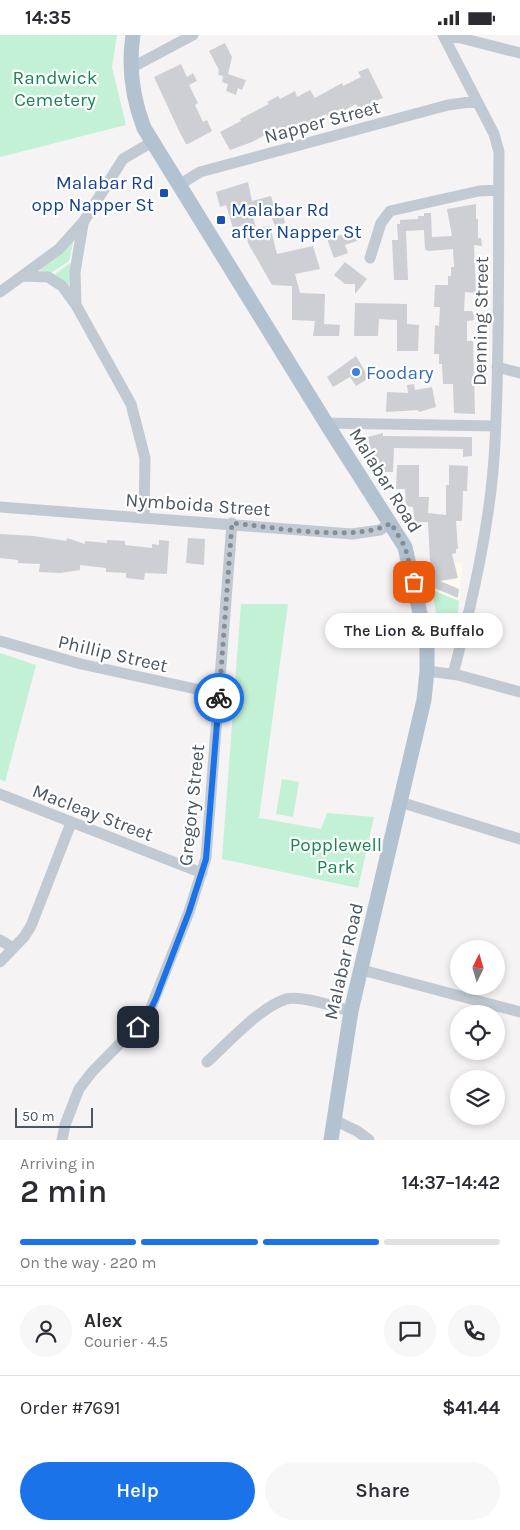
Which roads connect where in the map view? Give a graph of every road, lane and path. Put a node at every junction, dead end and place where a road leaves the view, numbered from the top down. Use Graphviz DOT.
graph roads {
  1 [pos="133,35"];
  2 [pos="193,35"];
  3 [pos="444,36"];
  4 [pos="520,53"];
  5 [pos="131,68"];
  6 [pos="477,101"];
  7 [pos="152,142"];
  8 [pos="179,185"];
  9 [pos="499,190"];
  10 [pos="84,221"];
  11 [pos="370,258"];
  12 [pos="23,276"];
  13 [pos="0,292"];
  14 [pos="76,305"];
  15 [pos="497,367"];
  16 [pos="520,373"];
  17 [pos="326,423"];
  18 [pos="495,427"];
  19 [pos="0,507"];
  20 [pos="144,517"];
  21 [pos="232,523"];
  22 [pos="391,523"];
  23 [pos="466,617"];
  24 [pos="0,641"];
  25 [pos="427,644"];
  26 [pos="428,671"];
  27 [pos="452,674"];
  28 [pos="520,692"];
  29 [pos="219,694"];
  30 [pos="0,794"];
  31 [pos="400,802"];
  32 [pos="70,823"];
  33 [pos="520,839"];
  34 [pos="202,873"];
  35 [pos="0,940"];
  36 [pos="13,948"];
  37 [pos="0,962"];
  38 [pos="362,970"];
  39 [pos="351,1011"];
  40 [pos="520,1012"];
  41 [pos="207,1062"];
  42 [pos="334,1120"];
  43 [pos="62,1140"];
  44 [pos="331,1140"];
  45 [pos="369,1140"];
  1 -- 5 [label="main road, Malabar Road"];
  2 -- 5 [label="street"];
  3 -- 4 [label="street"];
  3 -- 6 [label="street, Denning Street"];
  5 -- 7 [label="main road, Malabar Road"];
  6 -- 8 [label="street, Napper Street"];
  6 -- 9 [label="street, Denning Street"];
  7 -- 8 [label="main road, Malabar Road"];
  7 -- 10 [label="street"];
  8 -- 17 [label="main road, Malabar Road"];
  9 -- 11 [label="street"];
  9 -- 15 [label="street, Denning Street"];
  10 -- 12 [label="street"];
  10 -- 14 [label="street"];
  12 -- 13 [label="street"];
  12 -- 14 [label="street"];
  14 -- 20 [label="street"];
  15 -- 16 [label="street"];
  15 -- 18 [label="street, Denning Street"];
  17 -- 18 [label="street"];
  17 -- 22 [label="main road, Malabar Road"];
  18 -- 23 [label="street, Denning Street"];
  19 -- 20 [label="street, Nymboida Street"];
  20 -- 21 [label="street, Nymboida Street"];
  21 -- 22 [label="street, Nymboida Street"];
  21 -- 29 [label="street, Gregory Street"];
  22 -- 25 [label="main road, Malabar Road"];
  23 -- 25 [label="street, Denning Street"];
  23 -- 27 [label="street, Denning Street"];
  24 -- 29 [label="street, Phillip Street"];
  25 -- 26 [label="main road, Malabar Road"];
  26 -- 27 [label="street"];
  26 -- 31 [label="main road, Malabar Road"];
  27 -- 28 [label="street"];
  29 -- 34 [label="street, Gregory Street"];
  30 -- 32 [label="street, Macleay Street"];
  31 -- 33 [label="street"];
  31 -- 38 [label="main road, Malabar Road"];
  32 -- 34 [label="street, Macleay Street"];
  32 -- 36 [label="street"];
  34 -- 43 [label="street, Gregory Street"];
  35 -- 36 [label="street"];
  36 -- 37 [label="street"];
  38 -- 39 [label="main road, Malabar Road"];
  38 -- 40 [label="street"];
  39 -- 41 [label="street"];
  39 -- 42 [label="main road, Malabar Road"];
  42 -- 44 [label="main road, Malabar Road"];
  42 -- 45 [label="street"];
}
